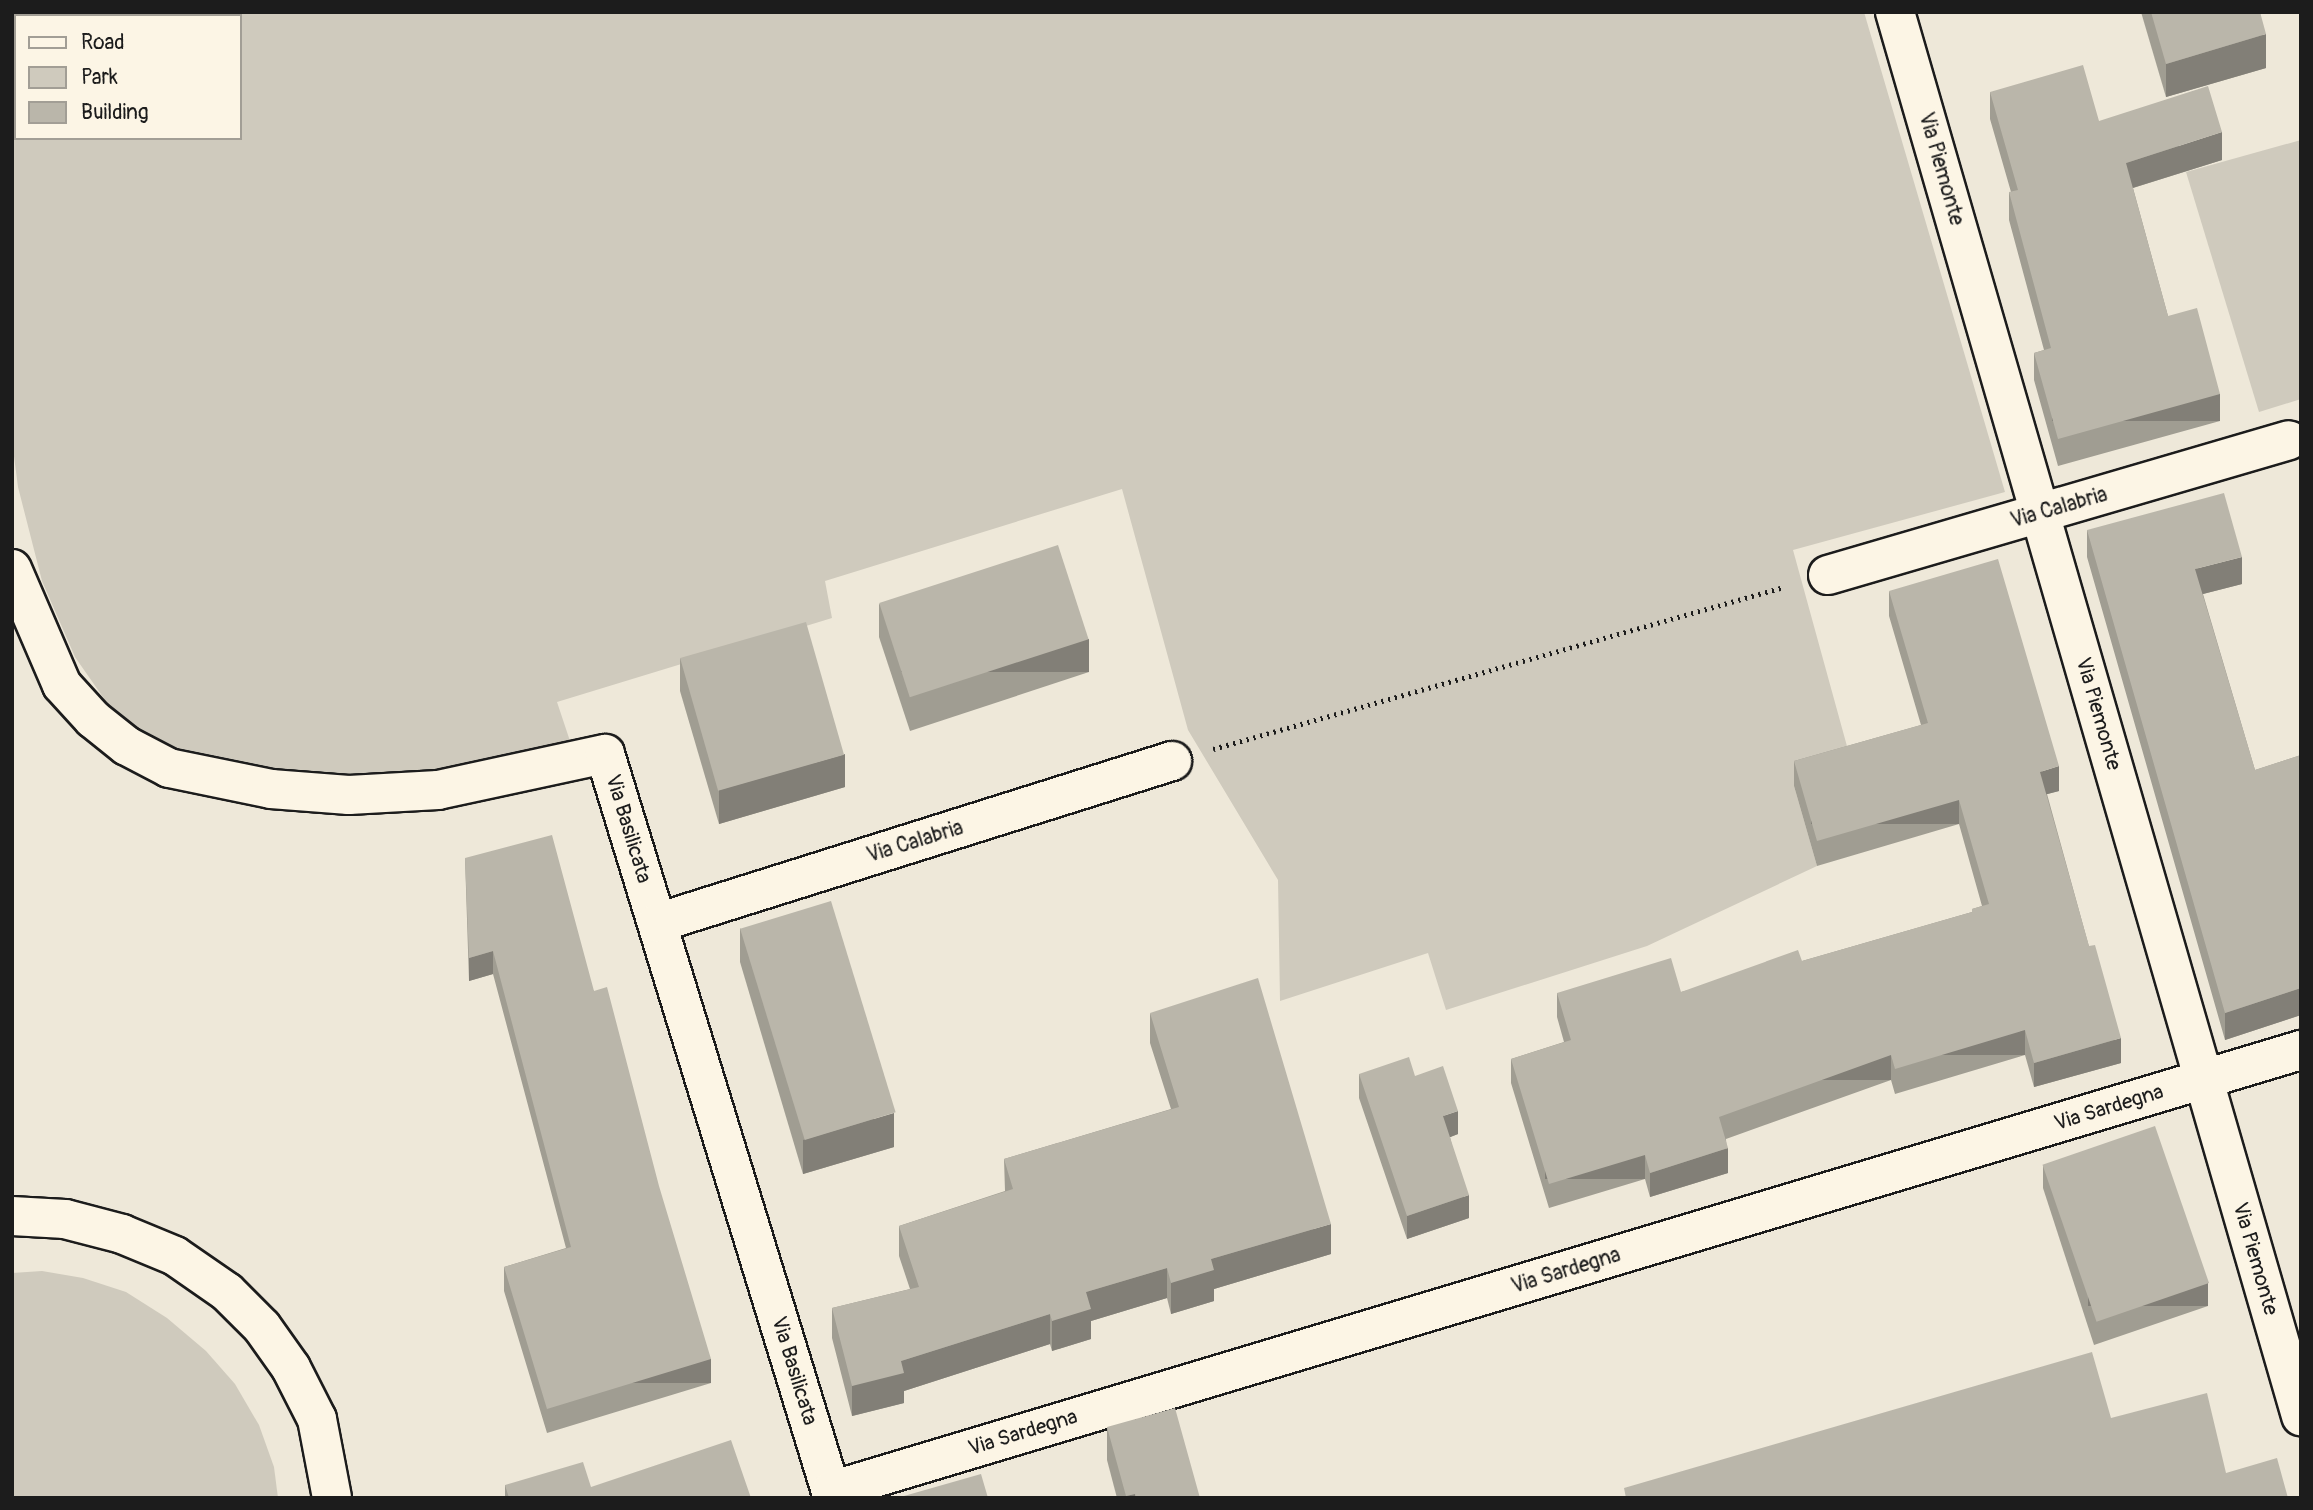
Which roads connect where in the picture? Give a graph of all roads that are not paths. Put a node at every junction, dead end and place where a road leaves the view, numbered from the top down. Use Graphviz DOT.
graph roads {
  1 [pos="1895,12"];
  2 [pos="2289,440"];
  3 [pos="2040,514"];
  4 [pos="12,569"];
  5 [pos="1828,575"];
  6 [pos="1172,761"];
  7 [pos="657,923"];
  8 [pos="2301,1051"];
  9 [pos="2204,1080"];
  10 [pos="12,1216"];
  11 [pos="2301,1416"];
  12 [pos="832,1494"];
  13 [pos="332,1498"];
  1 -- 3 [label="street, Via Piemonte"];
  2 -- 3 [label="street, Via Calabria"];
  3 -- 5 [label="street, Via Calabria"];
  3 -- 9 [label="street, Via Piemonte"];
  4 -- 7 [label="street, Via Basilicata"];
  6 -- 7 [label="street, Via Calabria"];
  7 -- 12 [label="street, Via Basilicata"];
  8 -- 9 [label="street, Via Sardegna"];
  9 -- 11 [label="street, Via Piemonte"];
  9 -- 12 [label="street, Via Sardegna"];
  10 -- 13 [label="street"];
}
